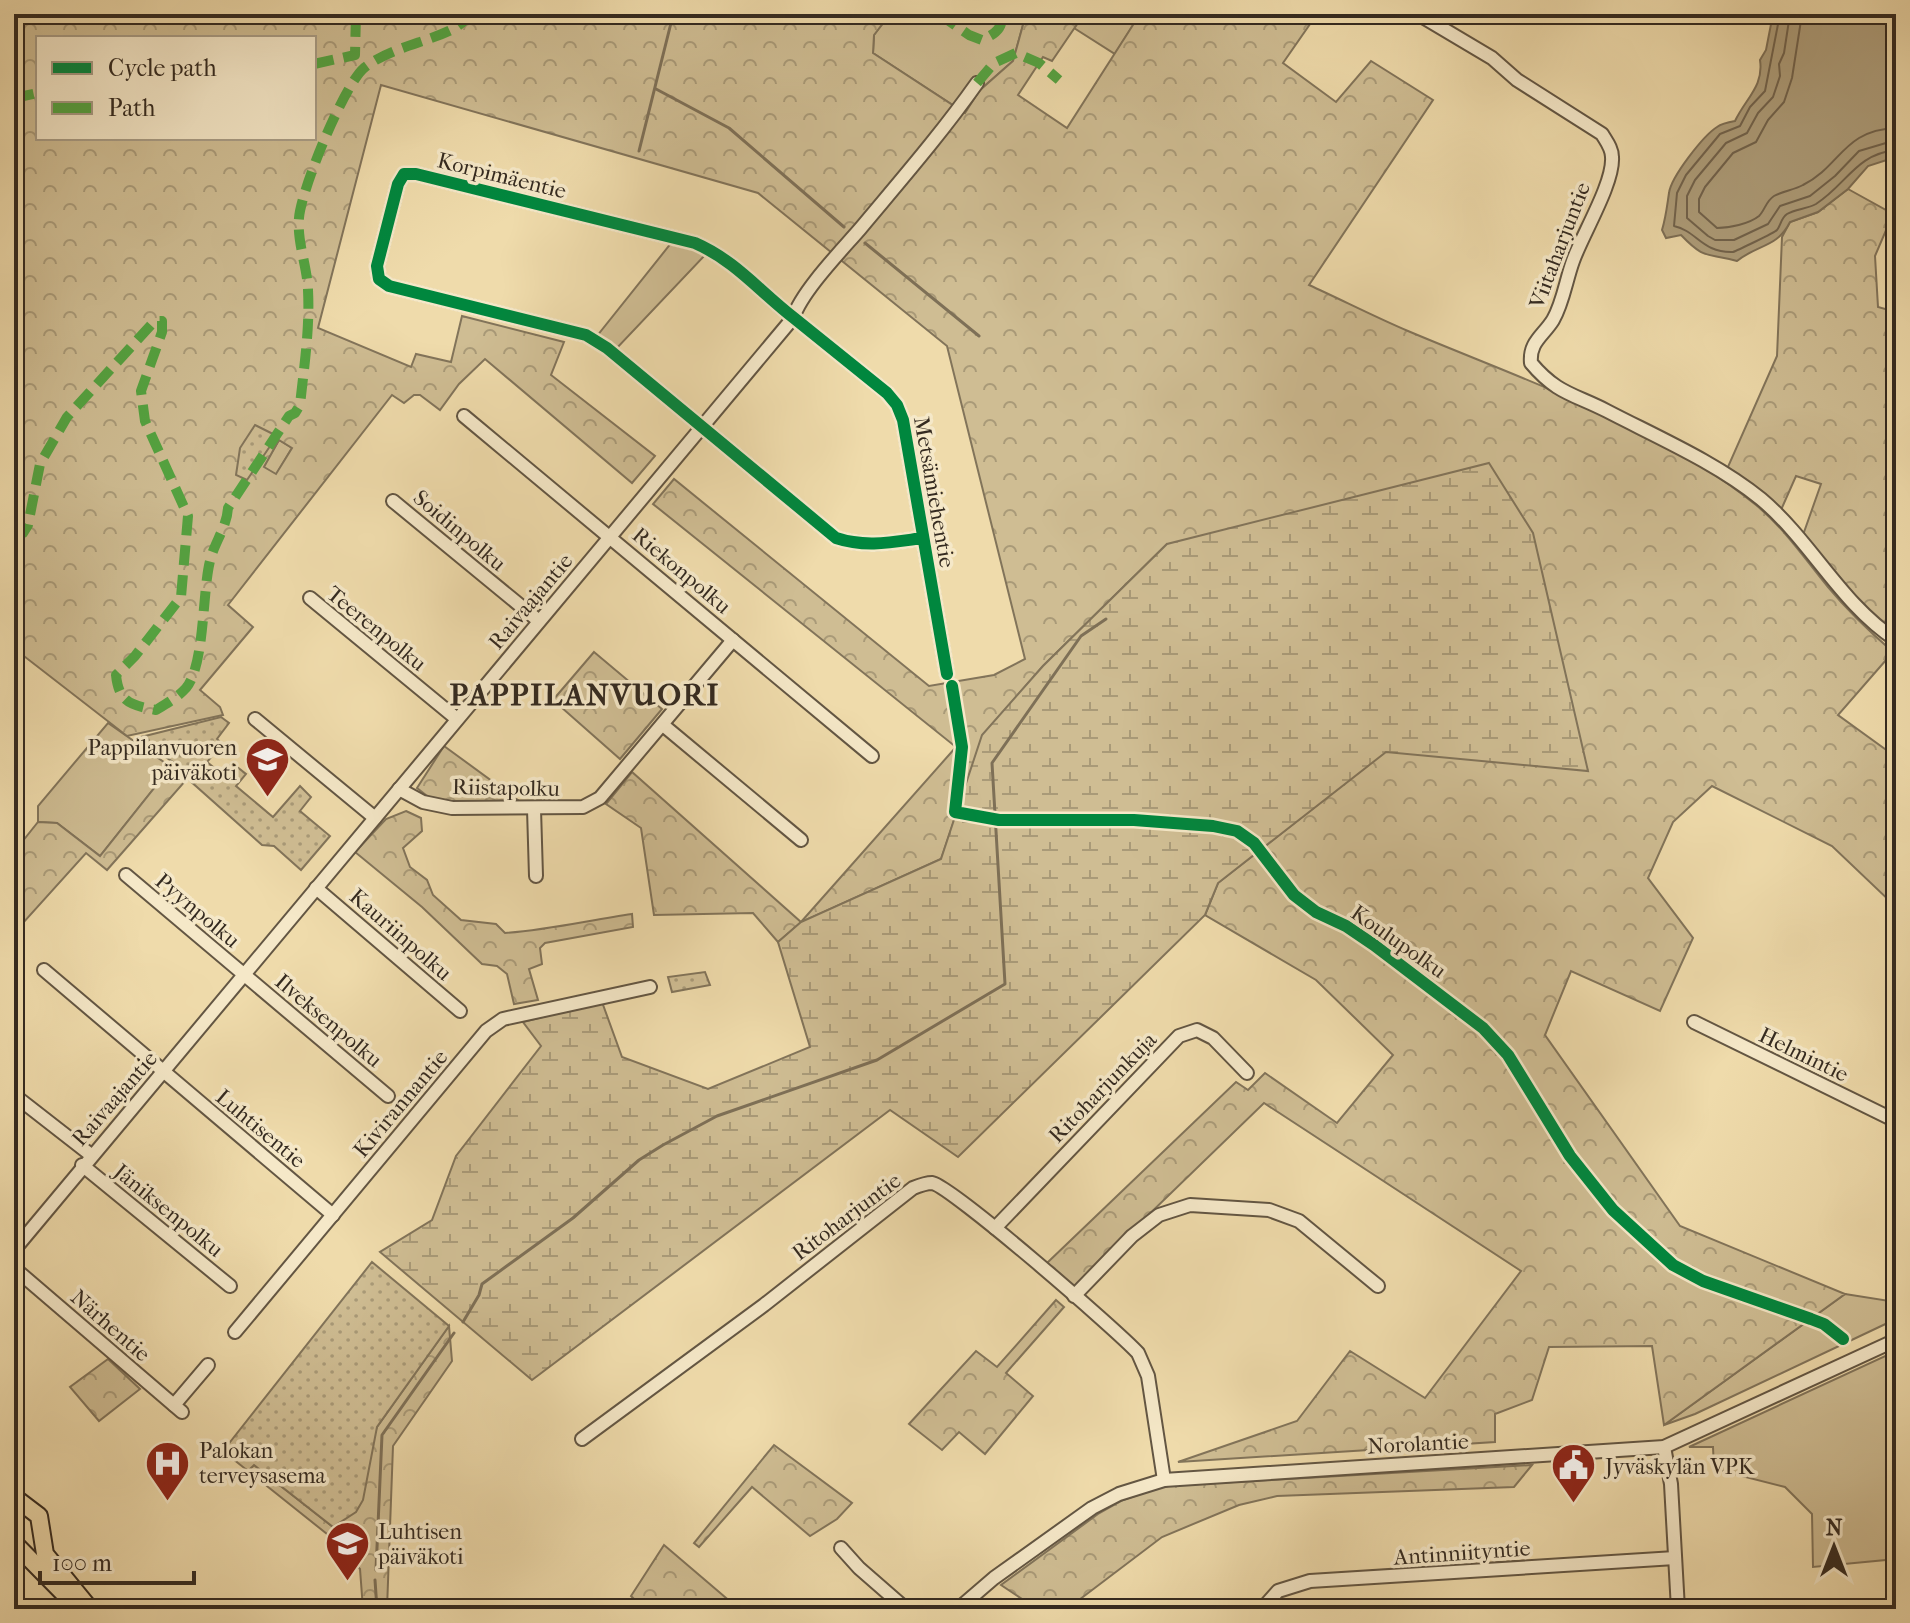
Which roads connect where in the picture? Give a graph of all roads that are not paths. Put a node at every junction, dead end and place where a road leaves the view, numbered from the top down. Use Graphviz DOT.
graph roads {
  1 [pos="1418,14"];
  2 [pos="977,83"];
  3 [pos="793,318"];
  4 [pos="464,416"];
  5 [pos="703,427"];
  6 [pos="393,501"];
  7 [pos="610,536"];
  8 [pos="923,538"];
  9 [pos="310,598"];
  10 [pos="539,621"];
  11 [pos="733,640"];
  12 [pos="1896,640"];
  13 [pos="947,674"];
  14 [pos="255,719"];
  15 [pos="457,719"];
  16 [pos="663,725"];
  17 [pos="872,756"];
  18 [pos="399,789"];
  19 [pos="534,809"];
  20 [pos="375,818"];
  21 [pos="801,840"];
  22 [pos="126,875"];
  23 [pos="536,876"];
  24 [pos="316,888"];
  25 [pos="44,970"];
  26 [pos="245,975"];
  27 [pos="650,987"];
  28 [pos="460,1011"];
  29 [pos="1694,1022"];
  30 [pos="163,1072"];
  31 [pos="1247,1073"];
  32 [pos="14,1095"];
  33 [pos="388,1096"];
  34 [pos="1896,1121"];
  35 [pos="86,1160"];
  36 [pos="333,1215"];
  37 [pos="995,1228"];
  38 [pos="14,1250"];
  39 [pos="14,1268"];
  40 [pos="230,1286"];
  41 [pos="1378,1286"];
  42 [pos="1074,1296"];
  43 [pos="235,1332"];
  44 [pos="1896,1340"];
  45 [pos="208,1365"];
  46 [pos="582,1439"];
  47 [pos="1664,1447"];
  48 [pos="1164,1480"];
  49 [pos="18,1505"];
  50 [pos="41,1534"];
  51 [pos="16,1546"];
  52 [pos="841,1548"];
  53 [pos="1675,1558"];
  54 [pos="79,1609"];
  55 [pos="90,1609"];
  56 [pos="906,1609"];
  57 [pos="958,1609"];
  58 [pos="1262,1609"];
  59 [pos="1678,1609"];
  1 -- 12 [label="street, Viitaharjuntie"];
  2 -- 3 [label="street, Raivaajantie"];
  3 -- 5 [label="street, Raivaajantie"];
  3 -- 5 [label="street, Korpimäentie"];
  3 -- 8 [label="street, Metsämiehentie"];
  4 -- 7 [label="street, Riekonpolku"];
  5 -- 7 [label="street, Raivaajantie"];
  5 -- 8 [label="street"];
  6 -- 10 [label="street, Soidinpolku"];
  7 -- 10 [label="street, Raivaajantie"];
  7 -- 11 [label="street, Riekonpolku"];
  8 -- 13 [label="street, Metsämiehentie"];
  9 -- 15 [label="street, Teerenpolku"];
  10 -- 15 [label="street, Raivaajantie"];
  11 -- 16 [label="street, Riistapolku"];
  11 -- 17 [label="street, Riekonpolku"];
  14 -- 20 [label="street"];
  15 -- 18 [label="street, Raivaajantie"];
  16 -- 19 [label="street, Riistapolku"];
  16 -- 21 [label="street"];
  18 -- 19 [label="street, Riistapolku"];
  18 -- 20 [label="street, Raivaajantie"];
  19 -- 23 [label="street"];
  20 -- 24 [label="street, Raivaajantie"];
  22 -- 26 [label="street, Pyynpolku"];
  24 -- 26 [label="street, Raivaajantie"];
  24 -- 28 [label="street, Kauriinpolku"];
  25 -- 30 [label="street, Luhtisentie"];
  26 -- 30 [label="street, Raivaajantie"];
  26 -- 33 [label="street, Ilveksenpolku"];
  27 -- 36 [label="street, Kivirannantie"];
  29 -- 34 [label="street, Helmintie"];
  30 -- 35 [label="street, Raivaajantie"];
  30 -- 36 [label="street, Luhtisentie"];
  31 -- 37 [label="street, Ritoharjunkuja"];
  32 -- 35 [label="street, Jäniksenpolku"];
  35 -- 38 [label="street, Raivaajantie"];
  35 -- 40 [label="street, Jäniksenpolku"];
  36 -- 43 [label="street, Kivirannantie"];
  37 -- 42 [label="street, Ritoharjuntie"];
  37 -- 46 [label="street, Ritoharjuntie"];
  39 -- 45 [label="street, Närhentie"];
  41 -- 42 [label="street"];
  42 -- 48 [label="street, Ritoharjuntie"];
  44 -- 47 [label="street, Norolantie"];
  47 -- 48 [label="street, Norolantie"];
  47 -- 53 [label="street"];
  48 -- 57 [label="street, Norolantie"];
  49 -- 50 [label="main road"];
  50 -- 51 [label="main road"];
  50 -- 55 [label="main road"];
  51 -- 54 [label="main road"];
  52 -- 56 [label="street"];
  53 -- 58 [label="street, Antinniityntie"];
  53 -- 59 [label="street"];
}
